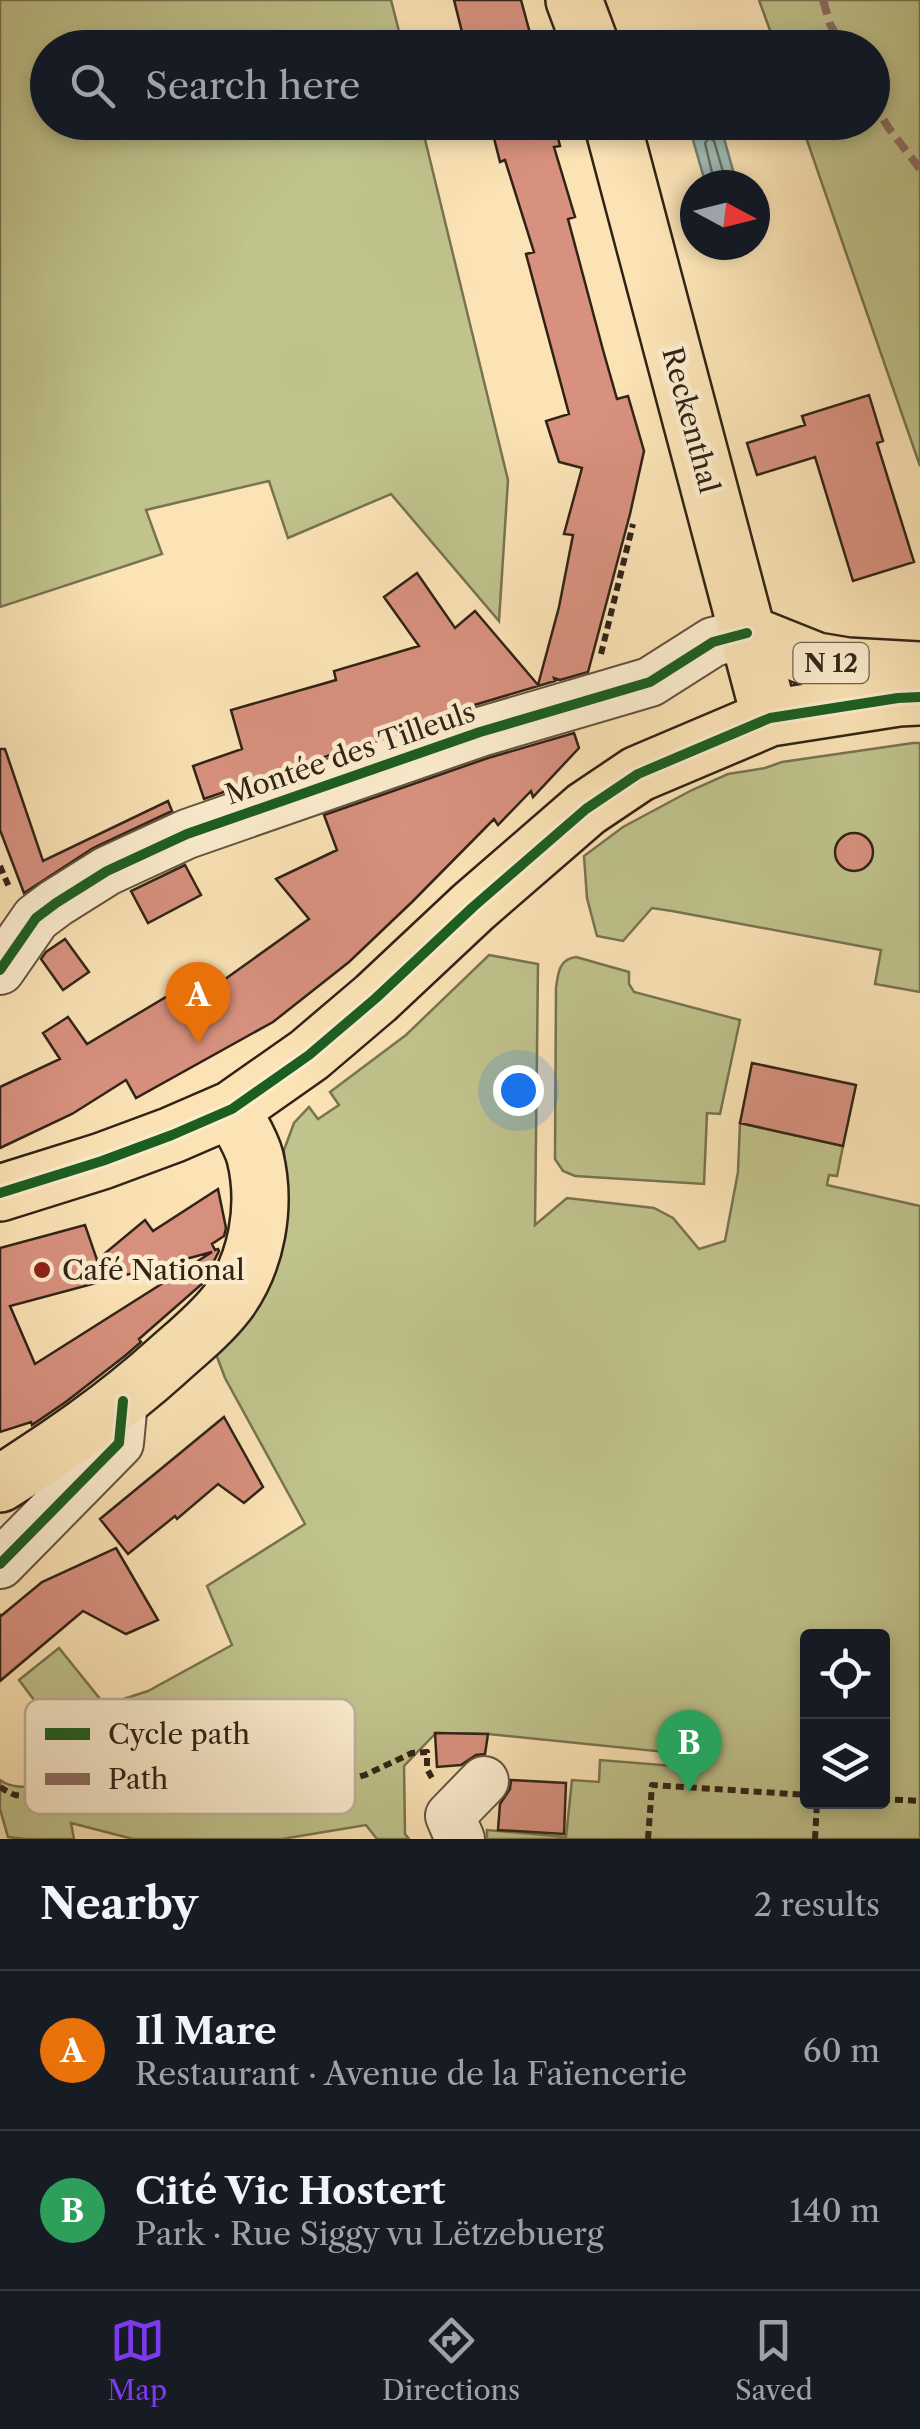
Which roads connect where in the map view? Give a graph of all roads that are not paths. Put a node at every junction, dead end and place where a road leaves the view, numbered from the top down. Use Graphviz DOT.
graph roads {
  1 [pos="574,0"];
  2 [pos="585,30"];
  3 [pos="617,140"];
  4 [pos="748,633"];
  5 [pos="920,670"];
  6 [pos="920,697"];
  7 [pos="770,718"];
  8 [pos="0,970"];
  9 [pos="232,1109"];
  10 [pos="0,1193"];
  11 [pos="123,1400"];
  12 [pos="0,1484"];
  13 [pos="0,1564"];
  14 [pos="484,1781"];
  15 [pos="455,1827"];
  1 -- 2 [label="main road"];
  3 -- 4 [label="main road, Reckenthal"];
  4 -- 5 [label="main road, N 12"];
  4 -- 7 [label="main road, Reckenthal"];
  4 -- 8 [label="street, Montée des Tilleuls"];
  6 -- 7 [label="main road, N 12"];
  7 -- 9 [label="main road, N 12"];
  9 -- 10 [label="main road, N 12"];
  9 -- 11 [label="main road"];
  11 -- 12 [label="main road"];
  11 -- 13 [label="street"];
  14 -- 15 [label="street"];
}
